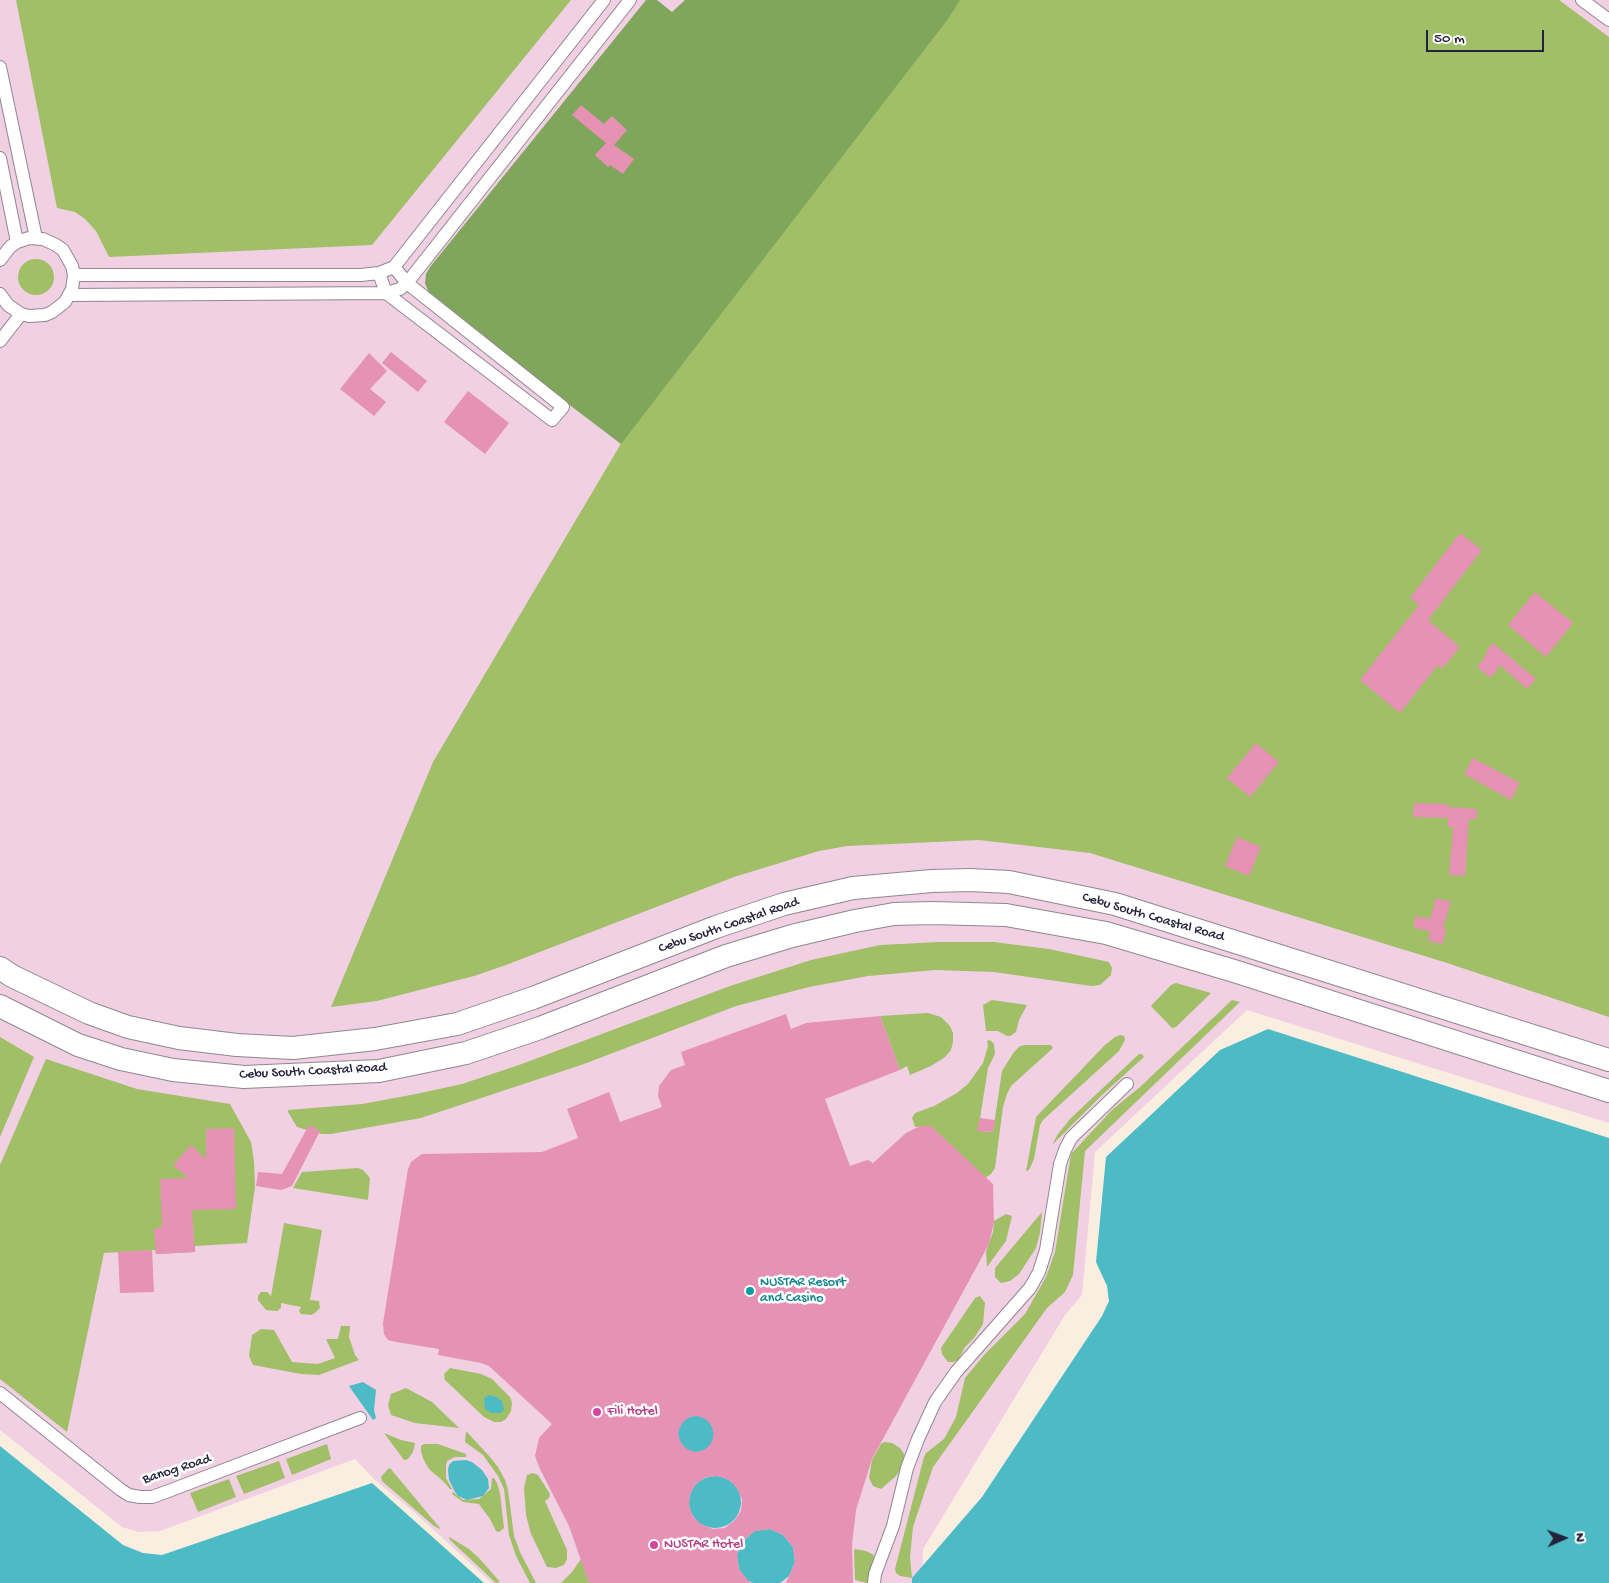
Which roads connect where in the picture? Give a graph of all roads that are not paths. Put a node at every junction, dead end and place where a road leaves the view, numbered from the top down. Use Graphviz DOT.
graph roads {
  1 [pos="604,0"];
  2 [pos="630,0"];
  3 [pos="1582,0"];
  4 [pos="1609,20"];
  5 [pos="0,67"];
  6 [pos="0,158"];
  7 [pos="36,238"];
  8 [pos="17,242"];
  9 [pos="0,260"];
  10 [pos="394,267"];
  11 [pos="379,273"];
  12 [pos="74,275"];
  13 [pos="407,284"];
  14 [pos="386,293"];
  15 [pos="69,296"];
  16 [pos="1,298"];
  17 [pos="22,314"];
  18 [pos="0,341"];
  19 [pos="0,968"];
  20 [pos="0,1006"];
  21 [pos="1609,1060"];
  22 [pos="1127,1084"];
  23 [pos="1609,1091"];
  24 [pos="0,1393"];
  25 [pos="360,1418"];
  26 [pos="874,1583"];
  1 -- 10 [label="street"];
  2 -- 13 [label="street"];
  3 -- 4 [label="street"];
  5 -- 7 [label="street"];
  6 -- 8 [label="street"];
  7 -- 8 [label="street"];
  7 -- 12 [label="street"];
  8 -- 9 [label="street"];
  10 -- 11 [label="street"];
  10 -- 13 [label="street"];
  11 -- 12 [label="street"];
  11 -- 14 [label="street"];
  12 -- 15 [label="street"];
  13 -- 14 [label="street"];
  13 -- 14 [label="street"];
  14 -- 15 [label="street"];
  15 -- 17 [label="street"];
  16 -- 17 [label="street"];
  17 -- 18 [label="street"];
  19 -- 21 [label="highway, Cebu South Coastal Road"];
  20 -- 23 [label="highway, Cebu South Coastal Road"];
  22 -- 26 [label="street"];
  24 -- 25 [label="street, Banog Road"];
}
